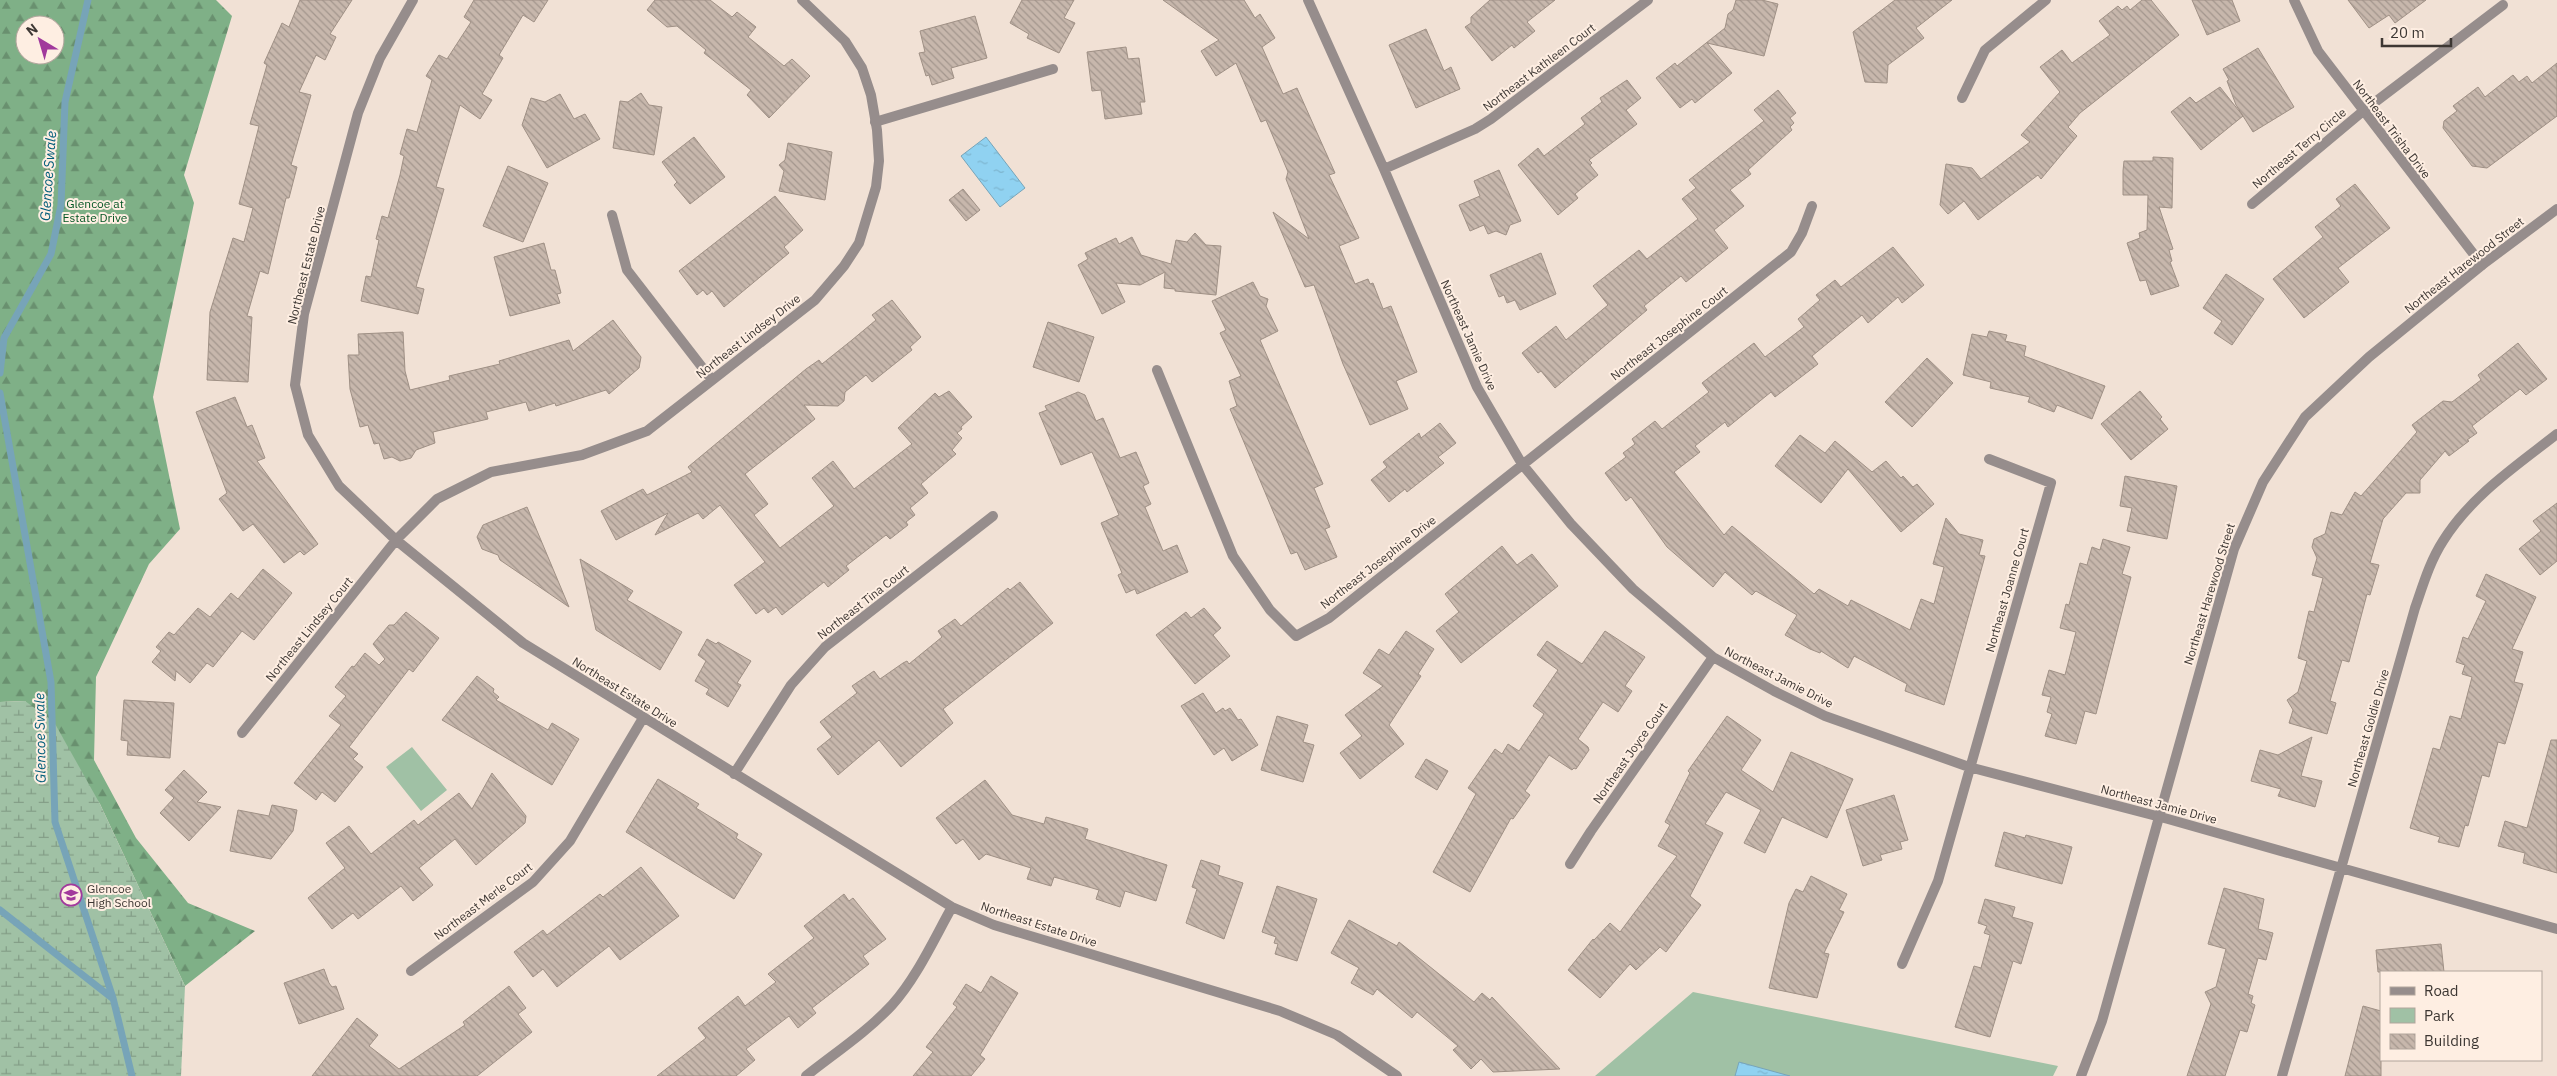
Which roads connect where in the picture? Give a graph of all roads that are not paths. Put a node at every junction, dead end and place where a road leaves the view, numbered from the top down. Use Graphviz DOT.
graph roads {
  1 [pos="412,0"];
  2 [pos="802,0"];
  3 [pos="1308,0"];
  4 [pos="1648,0"];
  5 [pos="2046,0"];
  6 [pos="2294,0"];
  7 [pos="2503,5"];
  8 [pos="1053,69"];
  9 [pos="1962,98"];
  10 [pos="2362,112"];
  11 [pos="875,122"];
  12 [pos="1384,169"];
  13 [pos="2252,204"];
  14 [pos="1812,206"];
  15 [pos="2557,209"];
  16 [pos="612,215"];
  17 [pos="2482,265"];
  18 [pos="1158,370"];
  19 [pos="712,380"];
  20 [pos="2557,434"];
  21 [pos="1989,459"];
  22 [pos="1522,464"];
  23 [pos="993,516"];
  24 [pos="396,540"];
  25 [pos="1713,657"];
  26 [pos="642,718"];
  27 [pos="242,733"];
  28 [pos="1969,767"];
  29 [pos="734,774"];
  30 [pos="2159,816"];
  31 [pos="1570,864"];
  32 [pos="2340,867"];
  33 [pos="952,907"];
  34 [pos="2557,929"];
  35 [pos="1902,964"];
  36 [pos="411,971"];
  37 [pos="806,1076"];
  38 [pos="1397,1076"];
  39 [pos="2081,1076"];
  40 [pos="2282,1076"];
  1 -- 24 [label="street, Northeast Estate Drive"];
  2 -- 11 [label="street, Northeast Lindsey Drive"];
  3 -- 12 [label="street, Northeast Jamie Drive"];
  4 -- 12 [label="street, Northeast Kathleen Court"];
  5 -- 9 [label="street"];
  6 -- 10 [label="street, Northeast Trisha Drive"];
  7 -- 10 [label="street, Northeast Terry Circle"];
  8 -- 11 [label="street"];
  10 -- 13 [label="street, Northeast Terry Circle"];
  10 -- 17 [label="street, Northeast Trisha Drive"];
  11 -- 19 [label="street, Northeast Lindsey Drive"];
  12 -- 22 [label="street, Northeast Jamie Drive"];
  14 -- 22 [label="street, Northeast Josephine Court"];
  15 -- 17 [label="street, Northeast Harewood Street"];
  16 -- 19 [label="street"];
  17 -- 30 [label="street, Northeast Harewood Street"];
  18 -- 22 [label="street, Northeast Josephine Drive"];
  19 -- 24 [label="street, Northeast Lindsey Drive"];
  20 -- 32 [label="street, Northeast Goldie Drive"];
  21 -- 28 [label="street, Northeast Joanne Court"];
  22 -- 25 [label="street, Northeast Jamie Drive"];
  23 -- 29 [label="street, Northeast Tina Court"];
  24 -- 26 [label="street, Northeast Estate Drive"];
  24 -- 27 [label="street, Northeast Lindsey Court"];
  25 -- 28 [label="street, Northeast Jamie Drive"];
  25 -- 31 [label="street, Northeast Joyce Court"];
  26 -- 29 [label="street, Northeast Estate Drive"];
  26 -- 36 [label="street, Northeast Merle Court"];
  28 -- 30 [label="street, Northeast Jamie Drive"];
  28 -- 35 [label="street"];
  29 -- 33 [label="street, Northeast Estate Drive"];
  30 -- 32 [label="street, Northeast Jamie Drive"];
  30 -- 39 [label="street, Northeast Harewood Street"];
  32 -- 34 [label="street, Northeast Jamie Drive"];
  32 -- 40 [label="street, Northeast Goldie Drive"];
  33 -- 37 [label="street"];
  33 -- 38 [label="street, Northeast Estate Drive"];
}
